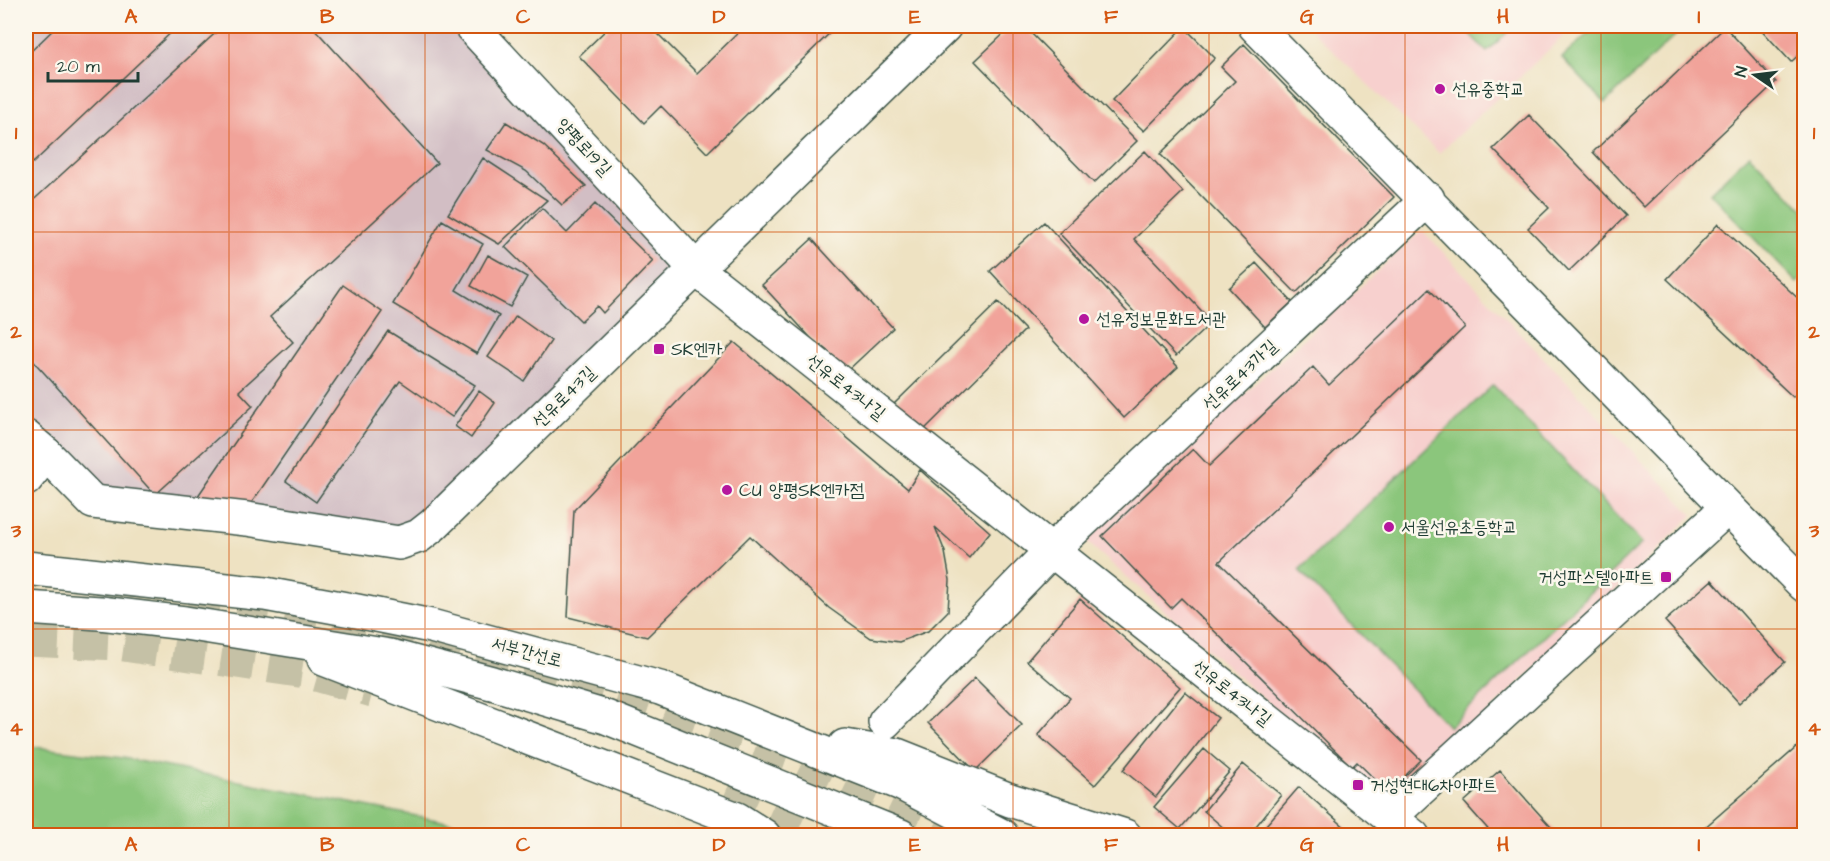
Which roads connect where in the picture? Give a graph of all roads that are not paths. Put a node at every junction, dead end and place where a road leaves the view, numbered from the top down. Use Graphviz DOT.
graph roads {
  1 [pos="471,26"];
  2 [pos="945,26"];
  3 [pos="1255,26"];
  4 [pos="1428,199"];
  5 [pos="696,268"];
  6 [pos="36,446"];
  7 [pos="26,480"];
  8 [pos="1727,508"];
  9 [pos="1052,550"];
  10 [pos="26,568"];
  11 [pos="1804,585"];
  12 [pos="26,608"];
  13 [pos="264,636"];
  14 [pos="885,722"];
  15 [pos="769,731"];
  16 [pos="1401,826"];
  17 [pos="764,836"];
  18 [pos="901,836"];
  19 [pos="1002,836"];
  20 [pos="1125,836"];
  1 -- 5 [label="street, 양평로19길"];
  2 -- 5 [label="street, 선유로43길"];
  3 -- 4 [label="street"];
  4 -- 8 [label="street"];
  4 -- 9 [label="street, 선유로43가길"];
  5 -- 6 [label="street, 선유로43길"];
  5 -- 9 [label="street, 선유로43나길"];
  6 -- 7 [label="street"];
  8 -- 11 [label="street"];
  8 -- 16 [label="street"];
  9 -- 14 [label="street"];
  9 -- 16 [label="street, 선유로43나길"];
  10 -- 15 [label="street, 서부간선로"];
  12 -- 13 [label="street"];
  13 -- 17 [label="street"];
  13 -- 18 [label="street"];
  15 -- 19 [label="street, 서부간선로"];
  15 -- 20 [label="street"];
}
